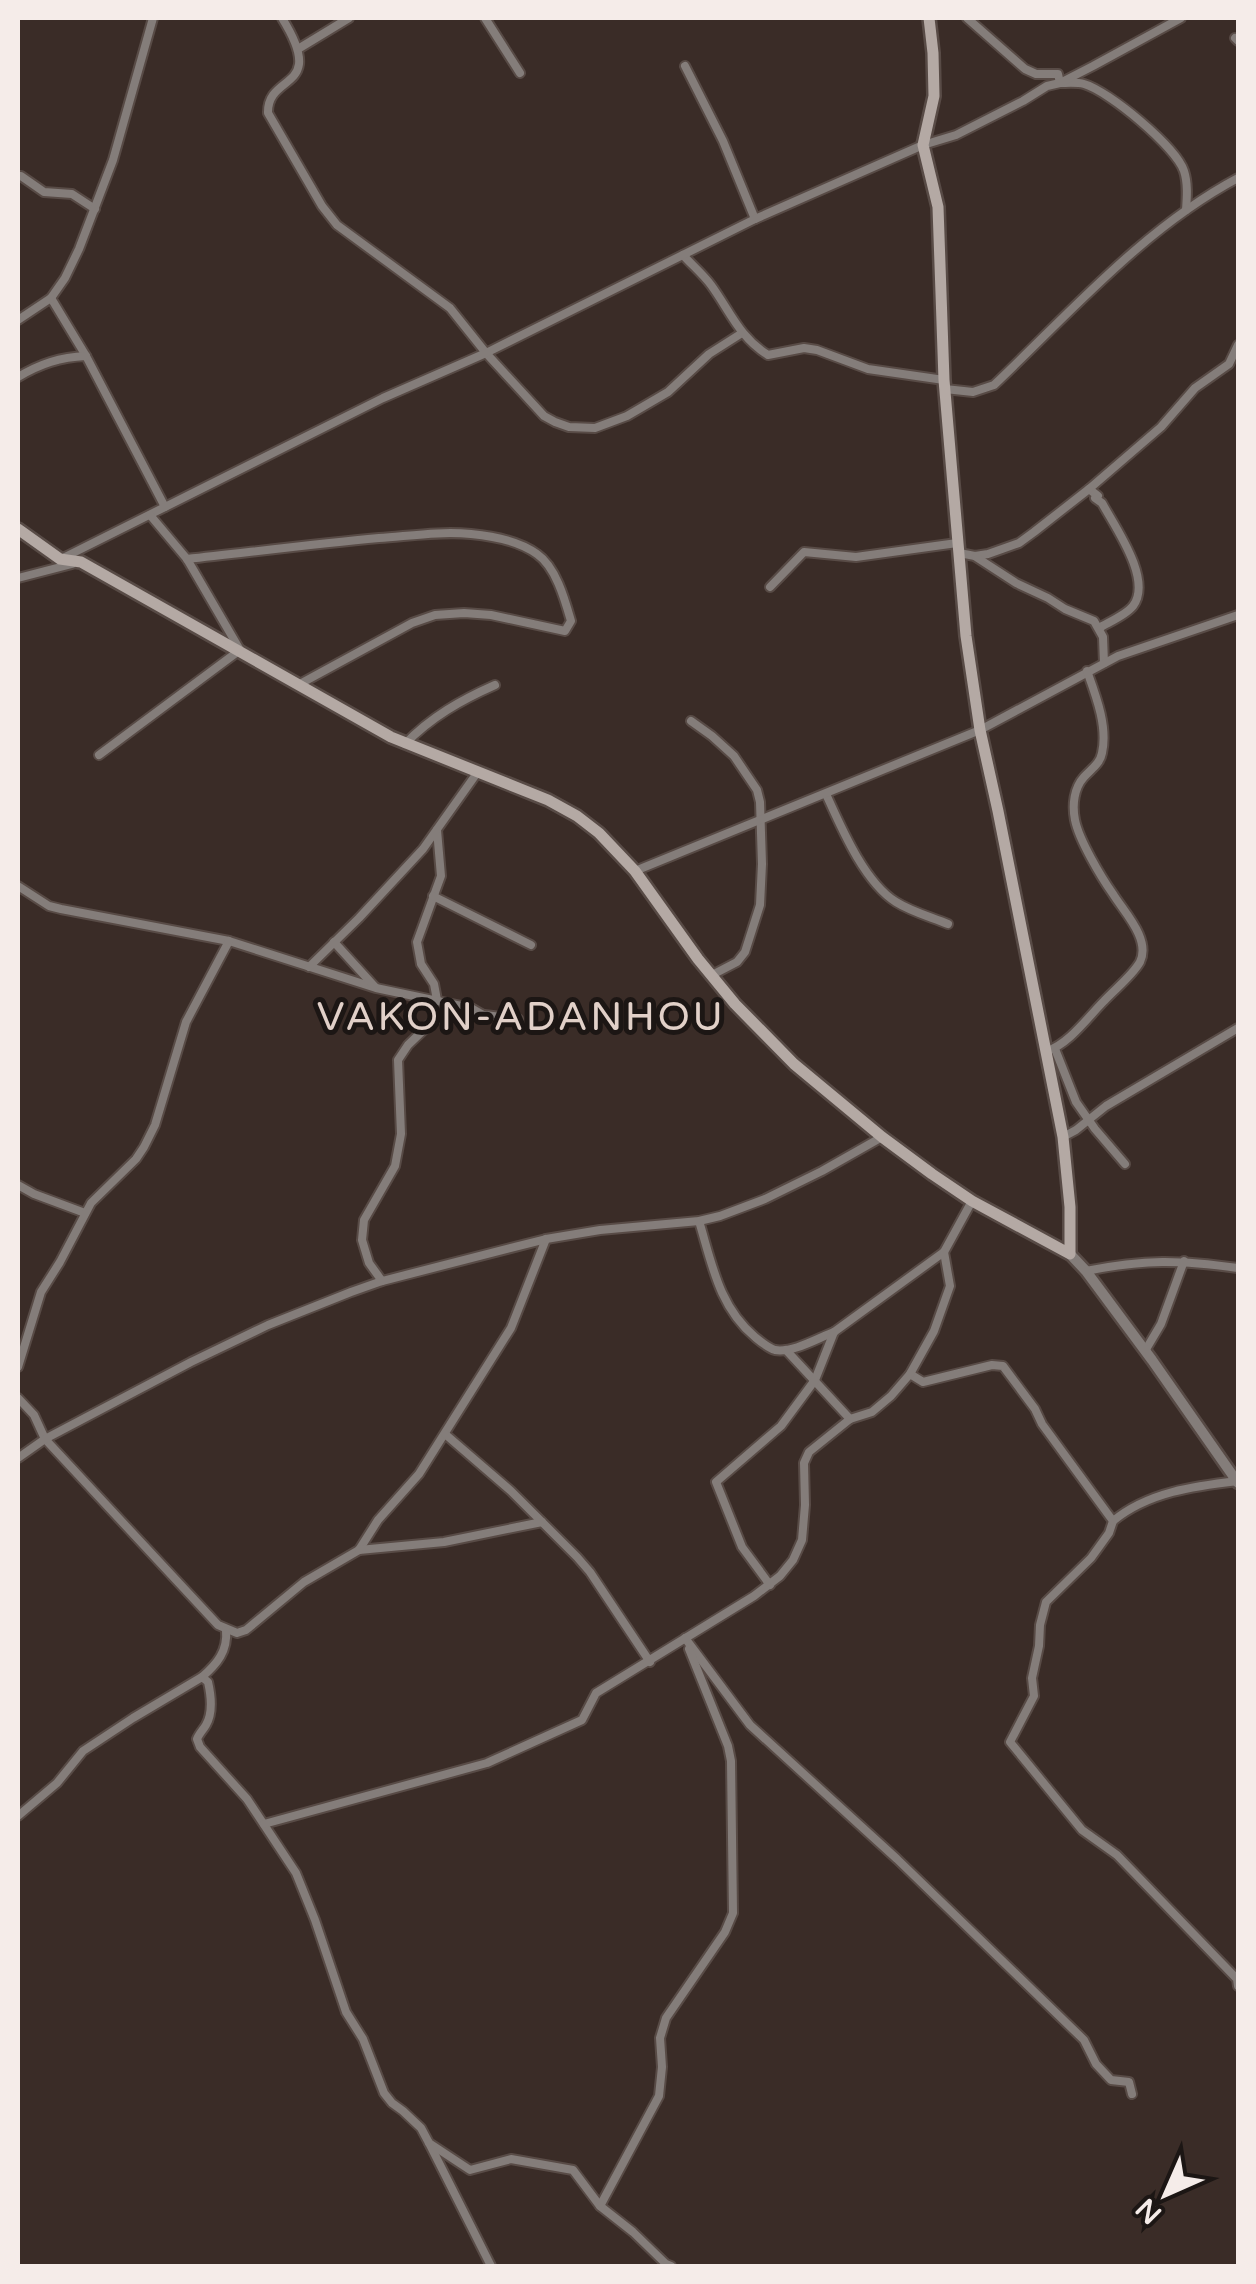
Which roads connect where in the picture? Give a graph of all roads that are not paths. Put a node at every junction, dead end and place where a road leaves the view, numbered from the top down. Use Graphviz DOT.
graph roads {
  1 [pos="153,18"];
  2 [pos="282,18"];
  3 [pos="349,18"];
  4 [pos="485,18"];
  5 [pos="930,18"];
  6 [pos="966,18"];
  7 [pos="1181,18"];
  8 [pos="298,49"];
  9 [pos="684,66"];
  10 [pos="520,72"];
  11 [pos="1060,83"];
  12 [pos="923,145"];
  13 [pos="18,176"];
  14 [pos="1238,178"];
  15 [pos="95,209"];
  16 [pos="1186,210"];
  17 [pos="755,220"];
  18 [pos="683,254"];
  19 [pos="51,298"];
  20 [pos="19,322"];
  21 [pos="742,332"];
  22 [pos="1238,345"];
  23 [pos="486,353"];
  24 [pos="86,356"];
  25 [pos="18,377"];
  26 [pos="944,385"];
  27 [pos="1089,489"];
  28 [pos="165,507"];
  29 [pos="150,514"];
  30 [pos="18,528"];
  31 [pos="958,548"];
  32 [pos="975,556"];
  33 [pos="60,559"];
  34 [pos="187,559"];
  35 [pos="81,562"];
  36 [pos="18,578"];
  37 [pos="770,587"];
  38 [pos="1238,615"];
  39 [pos="1099,628"];
  40 [pos="240,650"];
  41 [pos="1104,663"];
  42 [pos="1087,672"];
  43 [pos="298,685"];
  44 [pos="495,686"];
  45 [pos="692,721"];
  46 [pos="980,730"];
  47 [pos="405,744"];
  48 [pos="98,755"];
  49 [pos="476,773"];
  50 [pos="826,794"];
  51 [pos="760,820"];
  52 [pos="437,830"];
  53 [pos="635,871"];
  54 [pos="18,886"];
  55 [pos="433,896"];
  56 [pos="948,924"];
  57 [pos="229,941"];
  58 [pos="334,942"];
  59 [pos="531,945"];
  60 [pos="309,967"];
  61 [pos="712,975"];
  62 [pos="376,988"];
  63 [pos="437,1000"];
  64 [pos="483,1015"];
  65 [pos="518,1019"];
  66 [pos="1238,1028"];
  67 [pos="1051,1050"];
  68 [pos="1088,1120"];
  69 [pos="1063,1136"];
  70 [pos="882,1137"];
  71 [pos="1125,1164"];
  72 [pos="18,1185"];
  73 [pos="972,1202"];
  74 [pos="85,1213"];
  75 [pos="699,1220"];
  76 [pos="546,1238"];
  77 [pos="944,1252"];
  78 [pos="1070,1254"];
  79 [pos="1184,1261"];
  80 [pos="1238,1268"];
  81 [pos="1086,1271"];
  82 [pos="382,1281"];
  83 [pos="834,1332"];
  84 [pos="786,1350"];
  85 [pos="1145,1351"];
  86 [pos="18,1368"];
  87 [pos="910,1374"];
  88 [pos="815,1380"];
  89 [pos="18,1398"];
  90 [pos="850,1419"];
  91 [pos="445,1434"];
  92 [pos="45,1439"];
  93 [pos="18,1458"];
  94 [pos="1238,1482"];
  95 [pos="1114,1520"];
  96 [pos="542,1522"];
  97 [pos="359,1550"];
  98 [pos="770,1584"];
  99 [pos="226,1630"];
  100 [pos="685,1638"];
  101 [pos="650,1662"];
  102 [pos="202,1677"];
  103 [pos="18,1816"];
  104 [pos="264,1824"];
  105 [pos="1238,1986"];
  106 [pos="1132,2094"];
  107 [pos="429,2143"];
  108 [pos="600,2206"];
  109 [pos="491,2266"];
  110 [pos="668,2266"];
  1 -- 15 [label="street"];
  2 -- 8 [label="street"];
  3 -- 8 [label="street"];
  4 -- 10 [label="street"];
  5 -- 12 [label="main road"];
  6 -- 11 [label="street"];
  7 -- 11 [label="street"];
  8 -- 23 [label="street"];
  9 -- 17 [label="street"];
  11 -- 12 [label="street"];
  11 -- 16 [label="street"];
  12 -- 17 [label="street"];
  12 -- 26 [label="main road"];
  13 -- 15 [label="street"];
  14 -- 16 [label="street"];
  15 -- 19 [label="street"];
  16 -- 26 [label="street"];
  17 -- 18 [label="street"];
  18 -- 21 [label="street"];
  18 -- 23 [label="street"];
  19 -- 20 [label="street"];
  19 -- 24 [label="street"];
  21 -- 23 [label="street"];
  21 -- 26 [label="street"];
  22 -- 27 [label="street"];
  23 -- 28 [label="street"];
  24 -- 25 [label="street"];
  24 -- 28 [label="street"];
  26 -- 31 [label="main road"];
  27 -- 32 [label="street"];
  27 -- 39 [label="street"];
  28 -- 29 [label="street"];
  29 -- 33 [label="street"];
  29 -- 34 [label="street"];
  30 -- 33 [label="main road"];
  31 -- 32 [label="street"];
  31 -- 37 [label="street"];
  31 -- 46 [label="main road"];
  32 -- 39 [label="street"];
  33 -- 35 [label="main road"];
  34 -- 40 [label="street"];
  34 -- 43 [label="street"];
  35 -- 36 [label="street"];
  35 -- 40 [label="main road"];
  38 -- 41 [label="street"];
  39 -- 41 [label="street"];
  40 -- 43 [label="main road"];
  40 -- 48 [label="street"];
  41 -- 42 [label="street"];
  42 -- 46 [label="street"];
  42 -- 67 [label="street"];
  43 -- 47 [label="main road"];
  44 -- 47 [label="street"];
  45 -- 51 [label="street"];
  46 -- 50 [label="street"];
  46 -- 67 [label="main road"];
  47 -- 49 [label="main road"];
  49 -- 52 [label="street"];
  49 -- 53 [label="main road"];
  50 -- 51 [label="street"];
  50 -- 56 [label="street"];
  51 -- 53 [label="street"];
  51 -- 61 [label="street"];
  52 -- 55 [label="street"];
  52 -- 58 [label="street"];
  53 -- 61 [label="main road"];
  54 -- 57 [label="street"];
  55 -- 59 [label="street"];
  55 -- 63 [label="street"];
  57 -- 60 [label="street"];
  57 -- 74 [label="street"];
  58 -- 60 [label="street"];
  58 -- 62 [label="street"];
  60 -- 62 [label="street"];
  61 -- 70 [label="main road"];
  62 -- 63 [label="street"];
  63 -- 64 [label="street"];
  64 -- 65 [label="street"];
  64 -- 82 [label="street"];
  66 -- 68 [label="street"];
  67 -- 68 [label="street"];
  67 -- 69 [label="main road"];
  68 -- 69 [label="street"];
  68 -- 71 [label="street"];
  69 -- 78 [label="main road"];
  70 -- 73 [label="main road"];
  70 -- 75 [label="street"];
  72 -- 74 [label="street"];
  73 -- 77 [label="street"];
  73 -- 78 [label="main road"];
  74 -- 86 [label="street"];
  75 -- 76 [label="street"];
  75 -- 84 [label="street"];
  76 -- 82 [label="street"];
  76 -- 91 [label="street"];
  77 -- 83 [label="street"];
  77 -- 87 [label="street"];
  78 -- 81 [label="street"];
  79 -- 80 [label="street"];
  79 -- 81 [label="street"];
  79 -- 85 [label="street"];
  81 -- 85 [label="street"];
  82 -- 92 [label="street"];
  83 -- 84 [label="street"];
  83 -- 88 [label="street"];
  84 -- 88 [label="street"];
  85 -- 94 [label="street"];
  87 -- 90 [label="street"];
  87 -- 95 [label="street"];
  88 -- 90 [label="street"];
  88 -- 98 [label="street"];
  89 -- 92 [label="street"];
  90 -- 98 [label="street"];
  91 -- 96 [label="street"];
  91 -- 97 [label="street"];
  92 -- 93 [label="street"];
  92 -- 99 [label="street"];
  94 -- 95 [label="street"];
  95 -- 105 [label="street"];
  96 -- 97 [label="street"];
  96 -- 101 [label="street"];
  97 -- 99 [label="street"];
  98 -- 100 [label="street"];
  99 -- 102 [label="street"];
  100 -- 101 [label="street"];
  100 -- 106 [label="street"];
  100 -- 108 [label="street"];
  101 -- 104 [label="street"];
  102 -- 103 [label="street"];
  102 -- 104 [label="street"];
  104 -- 107 [label="street"];
  107 -- 108 [label="street"];
  107 -- 109 [label="street"];
  108 -- 110 [label="street"];
}
